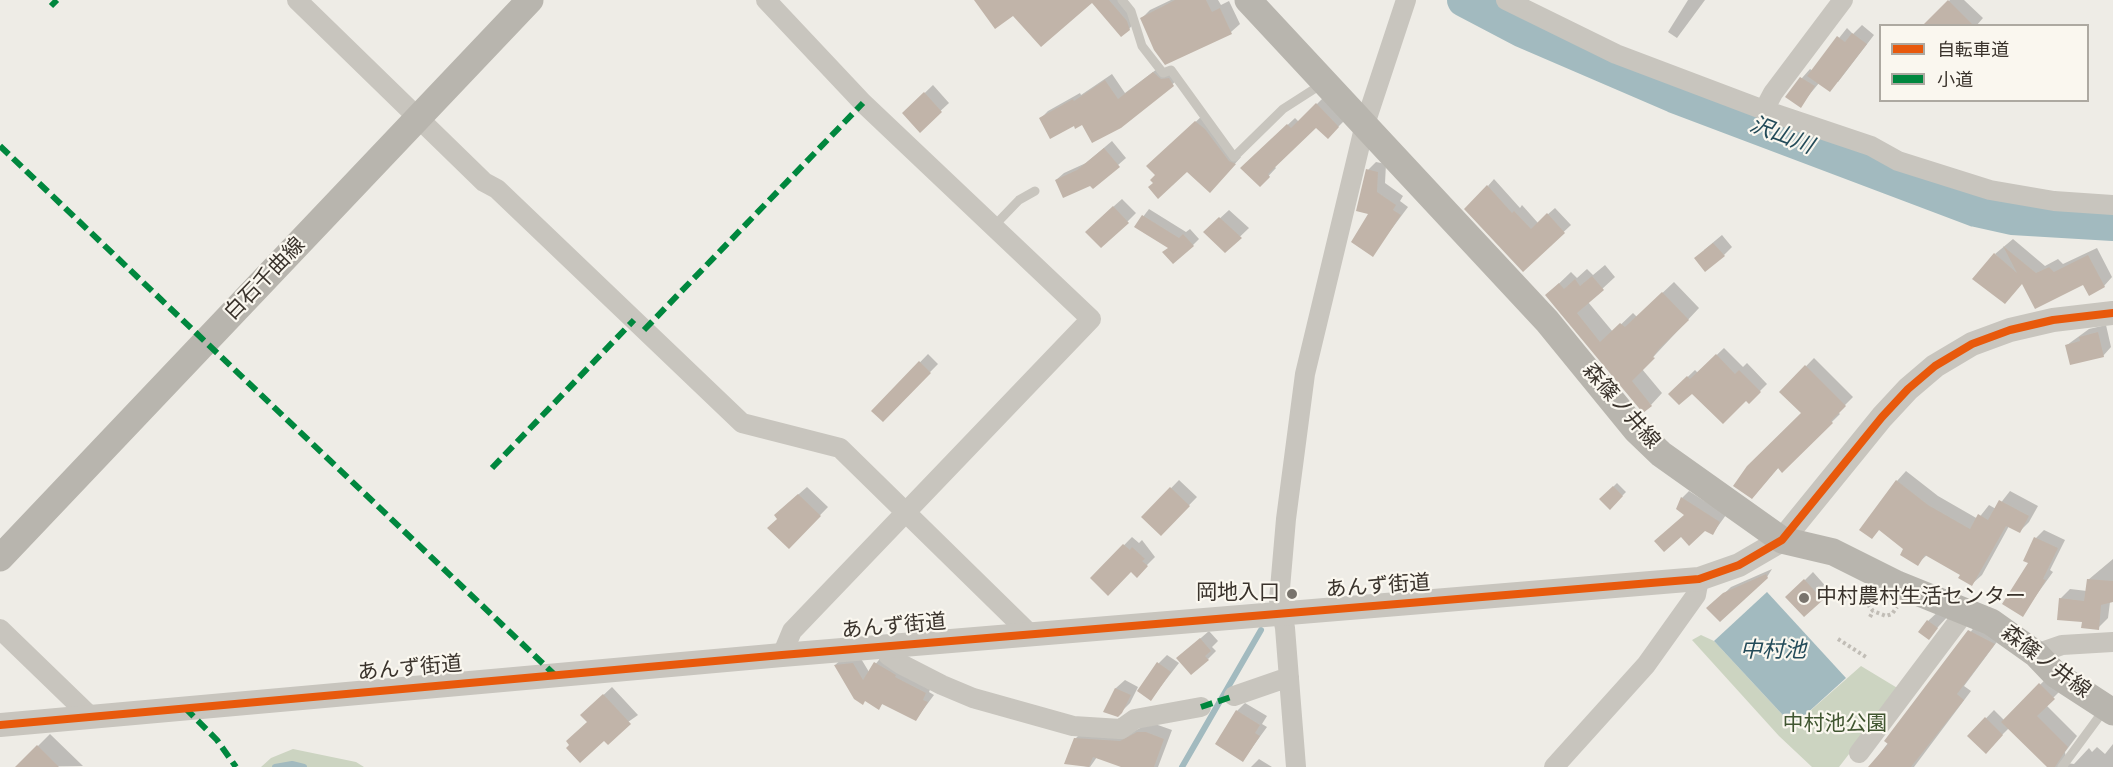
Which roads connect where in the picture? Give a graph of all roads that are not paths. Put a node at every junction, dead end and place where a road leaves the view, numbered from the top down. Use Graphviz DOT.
graph roads {
  1 [pos="297,0"];
  2 [pos="530,0"];
  3 [pos="766,0"];
  4 [pos="1122,0"];
  5 [pos="1248,0"];
  6 [pos="1406,0"];
  7 [pos="1506,0"];
  8 [pos="1843,0"];
  9 [pos="1325,82"];
  10 [pos="1764,110"];
  11 [pos="420,119"];
  12 [pos="1365,124"];
  13 [pos="1035,191"];
  14 [pos="2113,205"];
  15 [pos="993,226"];
  16 [pos="2113,313"];
  17 [pos="905,511"];
  18 [pos="1782,540"];
  19 [pos="0,558"];
  20 [pos="1699,579"];
  21 [pos="1965,612"];
  22 [pos="1282,613"];
  23 [pos="0,629"];
  24 [pos="1030,634"];
  25 [pos="2113,642"];
  26 [pos="885,647"];
  27 [pos="2036,654"];
  28 [pos="782,655"];
  29 [pos="1289,677"];
  30 [pos="1234,696"];
  31 [pos="1201,707"];
  32 [pos="2109,710"];
  33 [pos="90,716"];
  34 [pos="0,725"];
  35 [pos="1859,753"];
  36 [pos="1296,767"];
  37 [pos="1554,767"];
  38 [pos="2062,767"];
  1 -- 11 [label="street"];
  2 -- 11 [label="main road, 白石千曲線"];
  3 -- 15 [label="street"];
  4 -- 9 [label="lane"];
  5 -- 9 [label="main road, 森篠ノ井線"];
  6 -- 12 [label="street"];
  7 -- 10 [label="street"];
  8 -- 10 [label="street"];
  9 -- 12 [label="main road, 森篠ノ井線"];
  10 -- 14 [label="street"];
  11 -- 17 [label="street"];
  11 -- 19 [label="main road, 白石千曲線"];
  12 -- 18 [label="main road, 森篠ノ井線"];
  12 -- 22 [label="street"];
  13 -- 15 [label="lane"];
  15 -- 17 [label="street"];
  16 -- 18 [label="street"];
  17 -- 24 [label="street"];
  17 -- 28 [label="street"];
  18 -- 20 [label="street, あんず街道"];
  18 -- 21 [label="main road, 森篠ノ井線"];
  20 -- 22 [label="street, あんず街道"];
  20 -- 37 [label="street"];
  21 -- 27 [label="main road, 森篠ノ井線"];
  21 -- 35 [label="street"];
  22 -- 24 [label="street, あんず街道"];
  22 -- 29 [label="street"];
  23 -- 33 [label="street"];
  24 -- 26 [label="street, あんず街道"];
  25 -- 27 [label="street"];
  26 -- 28 [label="street, あんず街道"];
  26 -- 31 [label="street"];
  27 -- 32 [label="main road, 森篠ノ井線"];
  28 -- 33 [label="street, あんず街道"];
  29 -- 30 [label="street"];
  29 -- 36 [label="street"];
  32 -- 38 [label="lane"];
  33 -- 34 [label="street, あんず街道"];
}
